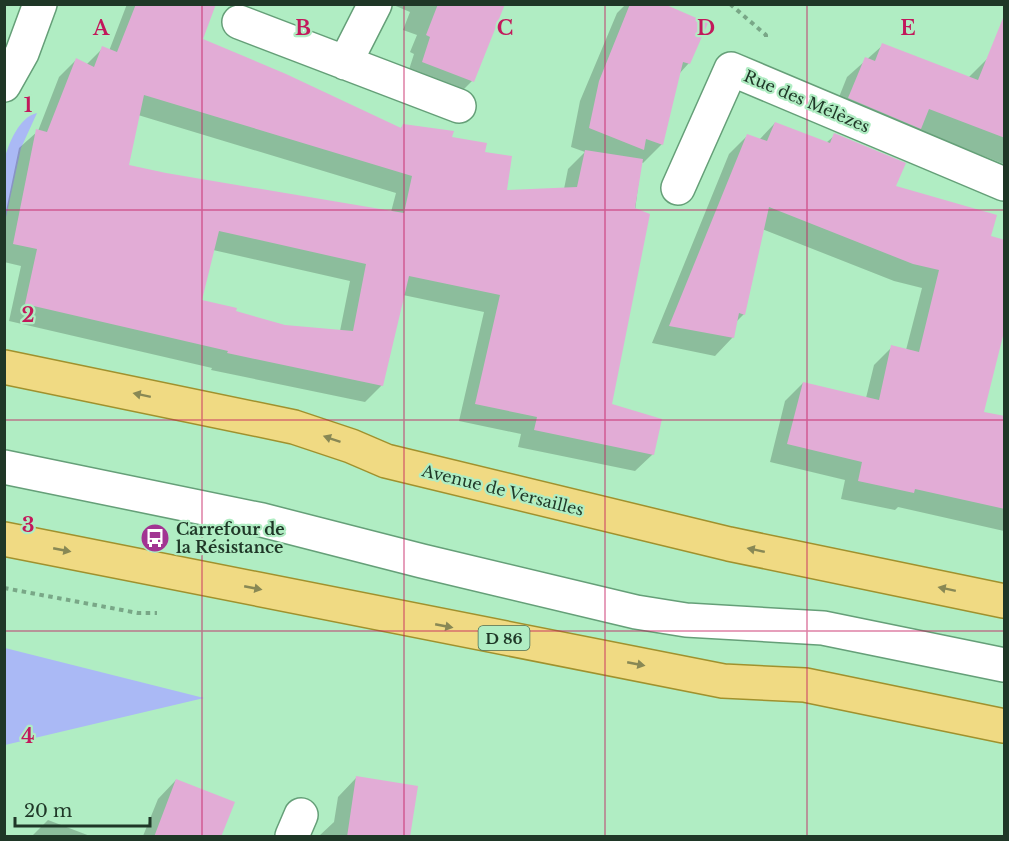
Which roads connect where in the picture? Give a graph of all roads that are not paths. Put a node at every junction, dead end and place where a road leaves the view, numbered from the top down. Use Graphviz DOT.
graph roads {
  1 [pos="40,4"];
  2 [pos="375,4"];
  3 [pos="239,22"];
  4 [pos="345,63"];
  5 [pos="4,85"];
  6 [pos="459,106"];
  7 [pos="1005,184"];
  8 [pos="678,188"];
  9 [pos="4,367"];
  10 [pos="4,467"];
  11 [pos="4,539"];
  12 [pos="1005,601"];
  13 [pos="1005,665"];
  14 [pos="1005,726"];
  1 -- 5 [label="street"];
  2 -- 4 [label="street"];
  3 -- 4 [label="street"];
  4 -- 6 [label="street"];
  7 -- 8 [label="street, Rue des Mélèzes"];
  12 -- 9 [label="main road, Avenue de Versailles, one-way"];
  10 -- 13 [label="street"];
  11 -- 14 [label="main road, D 86, one-way"];
}
